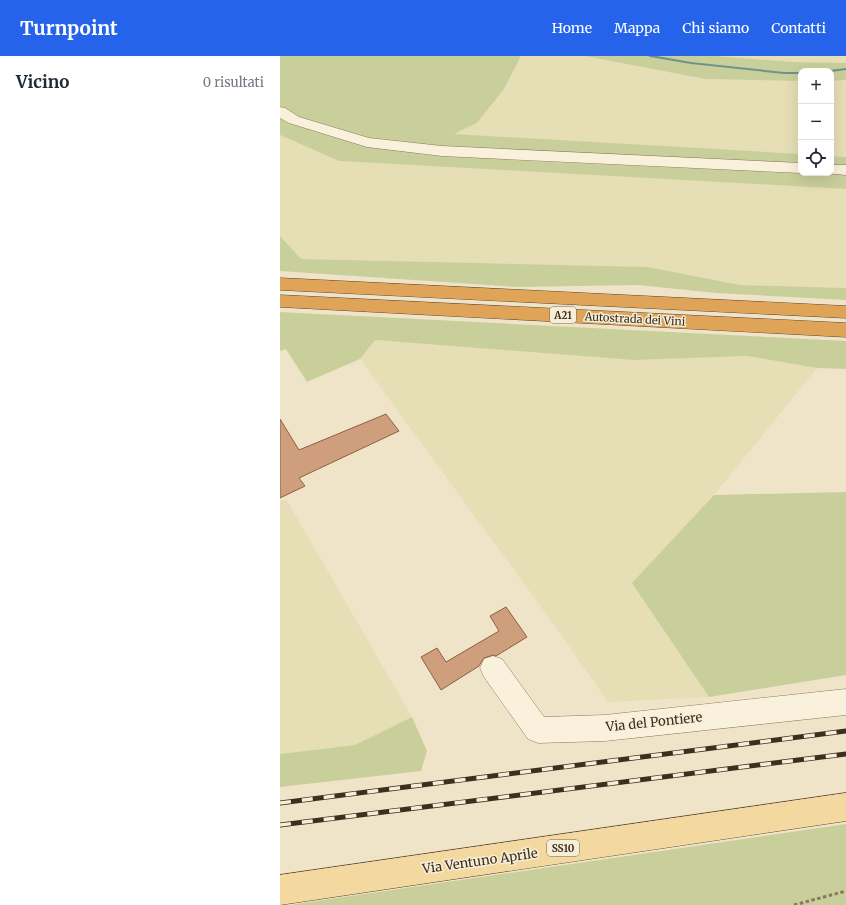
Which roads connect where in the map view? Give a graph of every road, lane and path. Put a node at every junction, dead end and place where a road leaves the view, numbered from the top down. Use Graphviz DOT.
graph roads {
  1 [pos="280,111"];
  2 [pos="798,168"];
  3 [pos="834,170"];
  4 [pos="846,170"];
  5 [pos="280,284"];
  6 [pos="280,301"];
  7 [pos="846,312"];
  8 [pos="846,330"];
  9 [pos="493,668"];
  10 [pos="846,702"];
  11 [pos="846,807"];
  12 [pos="280,890"];
  13 [pos="846,891"];
  14 [pos="794,905"];
  1 -- 2 [label="street"];
  3 -- 4 [label="street"];
  5 -- 7 [label="highway, Autostrada dei Vini / A21"];
  6 -- 8 [label="highway, Autostrada dei Vini / A21"];
  9 -- 10 [label="street, Via del Pontiere"];
  11 -- 12 [label="main road, Via Ventuno Aprile / SS10"];
  13 -- 14 [label="path"];
}
